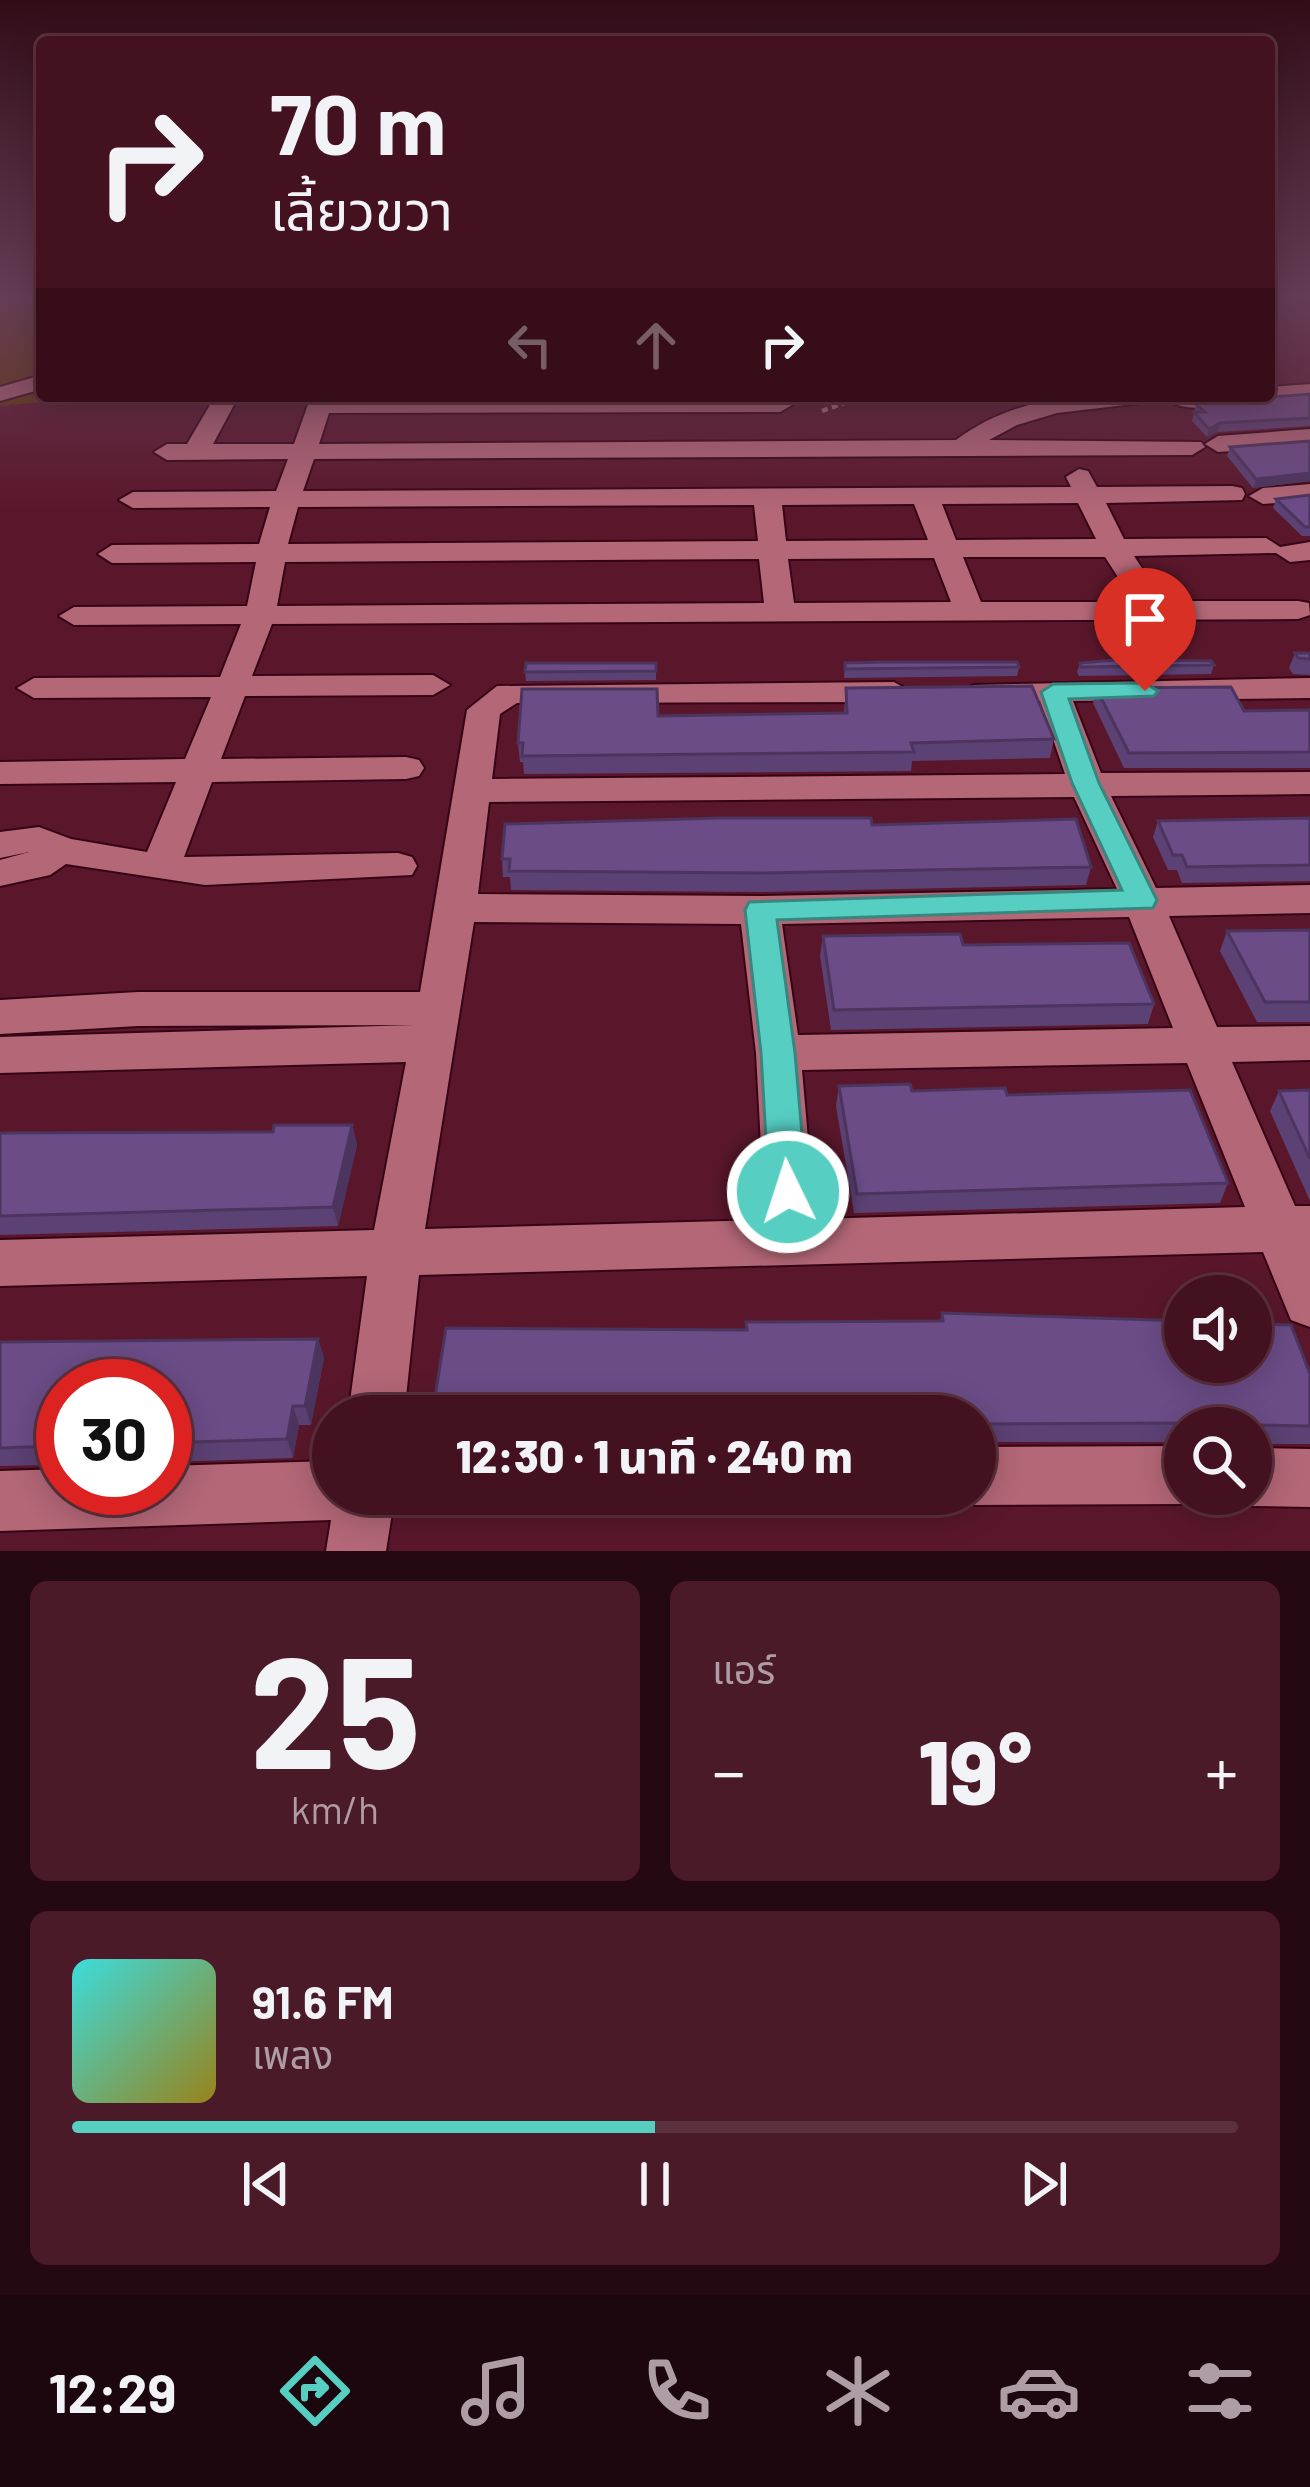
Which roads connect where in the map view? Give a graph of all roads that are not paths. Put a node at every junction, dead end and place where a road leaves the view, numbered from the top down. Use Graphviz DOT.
graph roads {
  1 [pos="36,384"];
  2 [pos="1310,391"];
  3 [pos="0,394"];
  4 [pos="1275,394"];
  5 [pos="322,402"];
  6 [pos="422,402"];
  7 [pos="524,402"];
  8 [pos="588,402"];
  9 [pos="644,402"];
  10 [pos="747,402"];
  11 [pos="1067,402"];
  12 [pos="224,404"];
  13 [pos="547,405"];
  14 [pos="688,405"];
  15 [pos="1310,437"];
  16 [pos="637,447"];
  17 [pos="689,447"];
  18 [pos="790,447"];
  19 [pos="954,447"];
  20 [pos="1067,447"];
  21 [pos="482,448"];
  22 [pos="538,448"];
  23 [pos="406,449"];
  24 [pos="304,450"];
  25 [pos="167,452"];
  26 [pos="196,452"];
  27 [pos="1310,492"];
  28 [pos="1232,494"];
  29 [pos="798,495"];
  30 [pos="638,496"];
  31 [pos="767,496"];
  32 [pos="925,496"];
  33 [pos="959,496"];
  34 [pos="1087,496"];
  35 [pos="1263,496"];
  36 [pos="475,497"];
  37 [pos="287,498"];
  38 [pos="134,500"];
  39 [pos="1289,550"];
  40 [pos="775,551"];
  41 [pos="1116,551"];
  42 [pos="274,553"];
  43 [pos="948,553"];
  44 [pos="112,554"];
  45 [pos="605,582"];
  46 [pos="433,583"];
  47 [pos="1154,609"];
  48 [pos="1298,610"];
  49 [pos="780,613"];
  50 [pos="971,615"];
  51 [pos="74,616"];
  52 [pos="260,616"];
  53 [pos="433,685"];
  54 [pos="233,687"];
  55 [pos="34,688"];
  56 [pos="1310,688"];
  57 [pos="1053,692"];
  58 [pos="406,768"];
  59 [pos="200,769"];
  60 [pos="0,773"];
  61 [pos="1086,783"];
  62 [pos="1310,783"];
  63 [pos="471,791"];
  64 [pos="0,845"];
  65 [pos="61,850"];
  66 [pos="398,866"];
  67 [pos="160,868"];
  68 [pos="0,873"];
  69 [pos="1310,899"];
  70 [pos="1142,900"];
  71 [pos="456,908"];
  72 [pos="760,910"];
  73 [pos="0,1017"];
  74 [pos="436,1026"];
  75 [pos="1310,1043"];
  76 [pos="1200,1044"];
  77 [pos="778,1053"];
  78 [pos="0,1055"];
  79 [pos="1293,1228"];
  80 [pos="791,1239"];
  81 [pos="396,1251"];
  82 [pos="0,1263"];
  83 [pos="1310,1304"];
  84 [pos="379,1395"];
  85 [pos="1164,1475"];
  86 [pos="996,1476"];
  87 [pos="1272,1477"];
  88 [pos="1310,1478"];
  89 [pos="312,1491"];
  90 [pos="0,1502"];
  91 [pos="362,1515"];
  92 [pos="356,1551"];
  1 -- 3 [label="street"];
  2 -- 4 [label="street"];
  5 -- 24 [label="street"];
  6 -- 23 [label="street"];
  7 -- 13 [label="street"];
  8 -- 13 [label="street"];
  9 -- 14 [label="street"];
  10 -- 14 [label="street"];
  11 -- 19 [label="street"];
  12 -- 26 [label="street"];
  13 -- 22 [label="street"];
  14 -- 17 [label="street"];
  15 -- 20 [label="street"];
  16 -- 17 [label="street"];
  16 -- 22 [label="street"];
  16 -- 30 [label="street"];
  17 -- 18 [label="street"];
  18 -- 19 [label="street"];
  18 -- 29 [label="street"];
  19 -- 20 [label="street"];
  19 -- 33 [label="street"];
  20 -- 34 [label="street"];
  21 -- 22 [label="street"];
  21 -- 23 [label="street"];
  21 -- 36 [label="street"];
  23 -- 24 [label="street"];
  24 -- 26 [label="street"];
  24 -- 37 [label="street"];
  25 -- 26 [label="street"];
  27 -- 35 [label="street"];
  28 -- 34 [label="street"];
  29 -- 31 [label="street"];
  29 -- 32 [label="street"];
  30 -- 31 [label="street"];
  30 -- 36 [label="street"];
  31 -- 40 [label="street"];
  32 -- 33 [label="street"];
  32 -- 43 [label="street"];
  33 -- 34 [label="street"];
  34 -- 41 [label="street"];
  36 -- 37 [label="street"];
  37 -- 38 [label="street"];
  37 -- 42 [label="street"];
  39 -- 41 [label="street"];
  40 -- 43 [label="street"];
  40 -- 45 [label="street"];
  40 -- 49 [label="street"];
  41 -- 43 [label="street"];
  41 -- 47 [label="street"];
  42 -- 44 [label="street"];
  42 -- 46 [label="street"];
  42 -- 52 [label="street"];
  43 -- 50 [label="street"];
  45 -- 46 [label="street"];
  45 -- 46 [label="street"];
  45 -- 49 [label="street"];
  46 -- 52 [label="street"];
  47 -- 48 [label="street"];
  47 -- 50 [label="street"];
  49 -- 50 [label="street"];
  51 -- 52 [label="street"];
  52 -- 54 [label="street"];
  53 -- 54 [label="street"];
  54 -- 55 [label="street"];
  54 -- 59 [label="street"];
  56 -- 57 [label="street"];
  57 -- 61 [label="street"];
  57 -- 63 [label="street"];
  58 -- 59 [label="street"];
  59 -- 60 [label="street"];
  59 -- 67 [label="street"];
  61 -- 62 [label="street"];
  61 -- 63 [label="street"];
  61 -- 70 [label="street"];
  63 -- 71 [label="street"];
  64 -- 65 [label="street"];
  65 -- 67 [label="street"];
  65 -- 68 [label="street"];
  66 -- 67 [label="street"];
  69 -- 70 [label="street"];
  70 -- 72 [label="street"];
  70 -- 76 [label="street"];
  71 -- 72 [label="street"];
  71 -- 74 [label="street"];
  72 -- 77 [label="street"];
  73 -- 74 [label="street"];
  74 -- 78 [label="street"];
  74 -- 81 [label="street"];
  75 -- 76 [label="street"];
  76 -- 77 [label="street"];
  76 -- 79 [label="street"];
  77 -- 80 [label="street"];
  79 -- 80 [label="street"];
  79 -- 83 [label="street"];
  80 -- 81 [label="street"];
  81 -- 82 [label="street"];
  81 -- 84 [label="street"];
  85 -- 86 [label="street"];
  87 -- 88 [label="street"];
  89 -- 90 [label="street"];
  91 -- 92 [label="street"];
}
